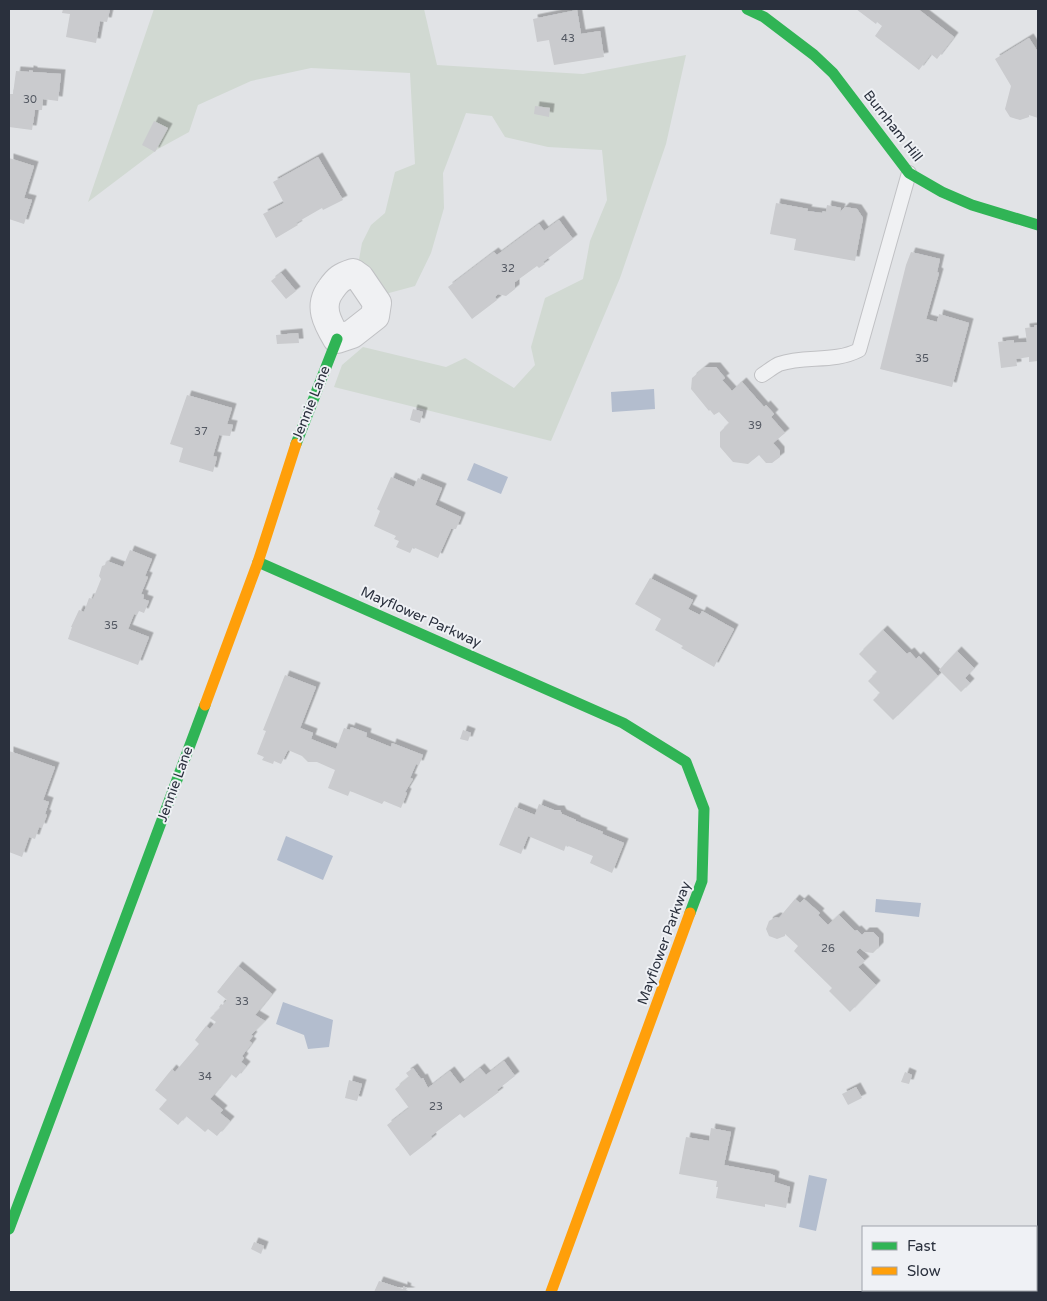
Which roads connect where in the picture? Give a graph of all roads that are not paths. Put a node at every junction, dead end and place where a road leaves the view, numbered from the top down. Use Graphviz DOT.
graph roads {
  1 [pos="747,9"];
  2 [pos="909,173"];
  3 [pos="1038,225"];
  4 [pos="337,339"];
  5 [pos="762,375"];
  6 [pos="258,562"];
  7 [pos="9,1228"];
  8 [pos="550,1292"];
  1 -- 2 [label="street, Burnham Hill"];
  2 -- 3 [label="street, Burnham Hill"];
  2 -- 5 [label="lane"];
  4 -- 6 [label="street, Jennie Lane"];
  6 -- 7 [label="street, Jennie Lane"];
  6 -- 8 [label="street, Mayflower Parkway"];
}
